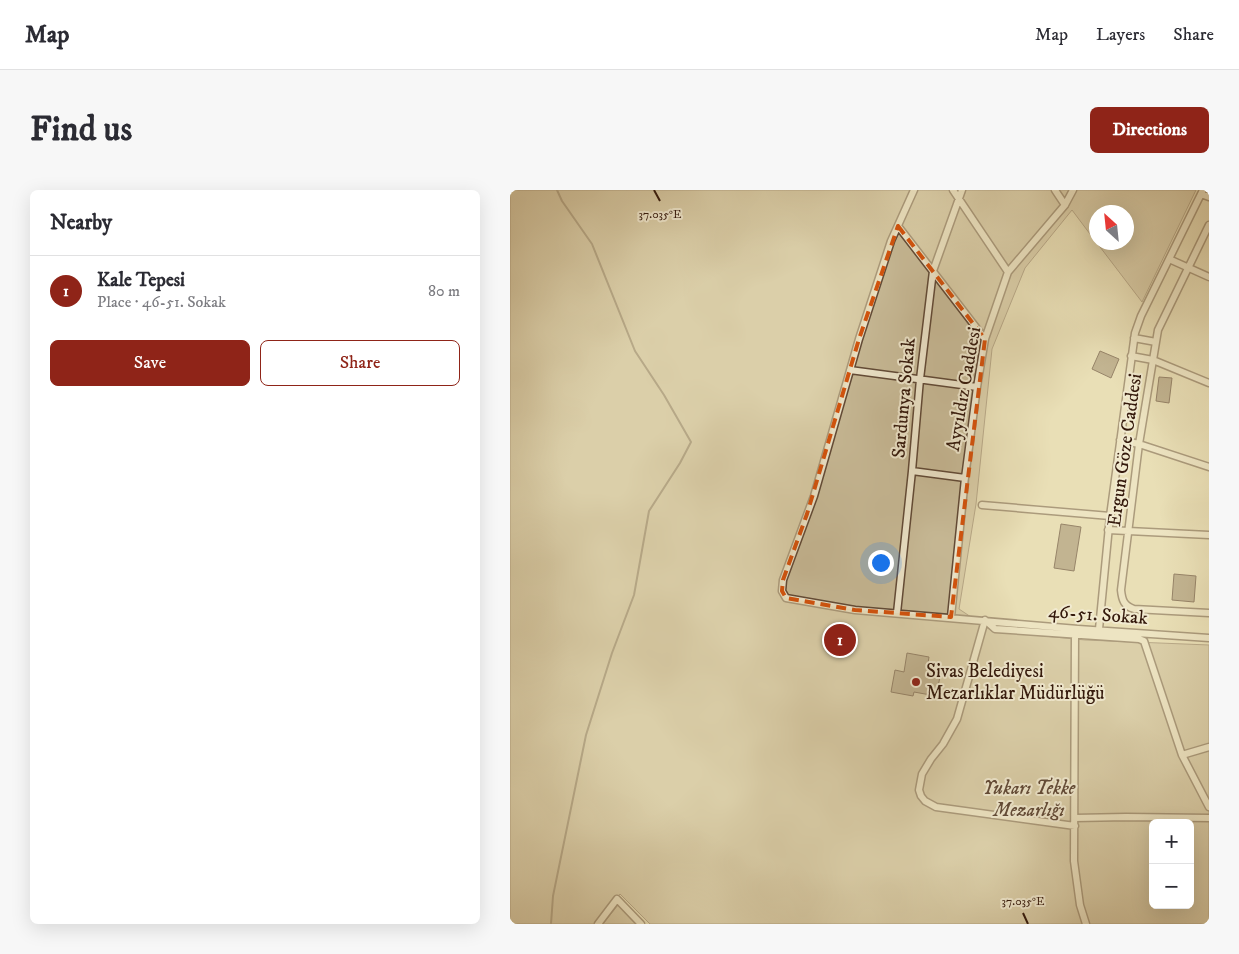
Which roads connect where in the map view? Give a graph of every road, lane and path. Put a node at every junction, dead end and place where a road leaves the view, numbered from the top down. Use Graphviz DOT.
graph roads {
  1 [pos="914,190"];
  2 [pos="953,190"];
  3 [pos="962,190"];
  4 [pos="1055,190"];
  5 [pos="1073,190"];
  6 [pos="1202,192"];
  7 [pos="1209,197"];
  8 [pos="958,198"];
  9 [pos="1065,204"];
  10 [pos="1209,225"];
  11 [pos="898,226"];
  12 [pos="1169,259"];
  13 [pos="1189,268"];
  14 [pos="933,271"];
  15 [pos="1008,272"];
  16 [pos="1209,277"];
  17 [pos="1134,338"];
  18 [pos="985,339"];
  19 [pos="1156,342"];
  20 [pos="1131,356"];
  21 [pos="1153,360"];
  22 [pos="850,370"];
  23 [pos="920,379"];
  24 [pos="1209,383"];
  25 [pos="976,387"];
  26 [pos="1120,440"];
  27 [pos="1139,444"];
  28 [pos="1209,467"];
  29 [pos="912,471"];
  30 [pos="965,478"];
  31 [pos="982,505"];
  32 [pos="1110,516"];
  33 [pos="1108,530"];
  34 [pos="1128,531"];
  35 [pos="1209,535"];
  36 [pos="897,613"];
  37 [pos="1209,613"];
  38 [pos="951,617"];
  39 [pos="985,620"];
  40 [pos="1099,630"];
  41 [pos="1075,634"];
  42 [pos="1209,638"];
  43 [pos="1209,747"];
  44 [pos="1182,755"];
  45 [pos="1209,807"];
  46 [pos="1209,818"];
  47 [pos="1075,822"];
  48 [pos="598,924"];
  49 [pos="641,924"];
  50 [pos="1086,924"];
  1 -- 11 [label="street"];
  2 -- 8 [label="street"];
  3 -- 8 [label="street, Sardunya Sokak"];
  4 -- 9 [label="street"];
  5 -- 9 [label="street, Ayyıldız Caddesi"];
  6 -- 7 [label="street"];
  6 -- 12 [label="street, Ergun Göze Caddesi"];
  8 -- 14 [label="street, Sardunya Sokak"];
  8 -- 15 [label="street"];
  9 -- 15 [label="street, Ayyıldız Caddesi"];
  10 -- 13 [label="street, Ergun Göze Caddesi"];
  11 -- 14 [label="street"];
  11 -- 22 [label="street"];
  12 -- 13 [label="street"];
  12 -- 17 [label="street, Ergun Göze Caddesi"];
  13 -- 16 [label="street"];
  13 -- 19 [label="street, Ergun Göze Caddesi"];
  14 -- 18 [label="street"];
  14 -- 23 [label="street, Sardunya Sokak"];
  15 -- 18 [label="street, Ayyıldız Caddesi"];
  17 -- 19 [label="street"];
  17 -- 20 [label="street, Ergun Göze Caddesi"];
  18 -- 25 [label="street, Ayyıldız Caddesi"];
  19 -- 21 [label="street, Ergun Göze Caddesi"];
  20 -- 21 [label="street"];
  20 -- 26 [label="street, Ergun Göze Caddesi"];
  21 -- 24 [label="street"];
  21 -- 27 [label="street, Ergun Göze Caddesi"];
  22 -- 23 [label="street"];
  22 -- 36 [label="street, 46-51. Sokak"];
  23 -- 25 [label="street"];
  23 -- 29 [label="street, Sardunya Sokak"];
  25 -- 30 [label="street, Ayyıldız Caddesi"];
  26 -- 27 [label="street"];
  26 -- 32 [label="street, Ergun Göze Caddesi"];
  27 -- 28 [label="street"];
  27 -- 34 [label="street, Ergun Göze Caddesi"];
  29 -- 30 [label="street"];
  29 -- 36 [label="street, Sardunya Sokak"];
  30 -- 38 [label="street, Ayyıldız Caddesi"];
  31 -- 32 [label="street"];
  32 -- 33 [label="street, Ergun Göze Caddesi"];
  33 -- 34 [label="street"];
  33 -- 40 [label="street, Ergun Göze Caddesi"];
  34 -- 35 [label="street"];
  34 -- 37 [label="street, Ergun Göze Caddesi"];
  36 -- 38 [label="street, 46-51. Sokak"];
  38 -- 39 [label="street, 46-51. Sokak"];
  39 -- 40 [label="street, 46-51. Sokak"];
  39 -- 41 [label="street, 46-51. Sokak"];
  39 -- 47 [label="street"];
  40 -- 42 [label="street, 46-51. Sokak"];
  41 -- 44 [label="street, 46-51. Sokak"];
  41 -- 47 [label="street"];
  43 -- 44 [label="street"];
  44 -- 45 [label="street"];
  46 -- 47 [label="street"];
  47 -- 50 [label="street"];
  48 -- 49 [label="street"];
}
